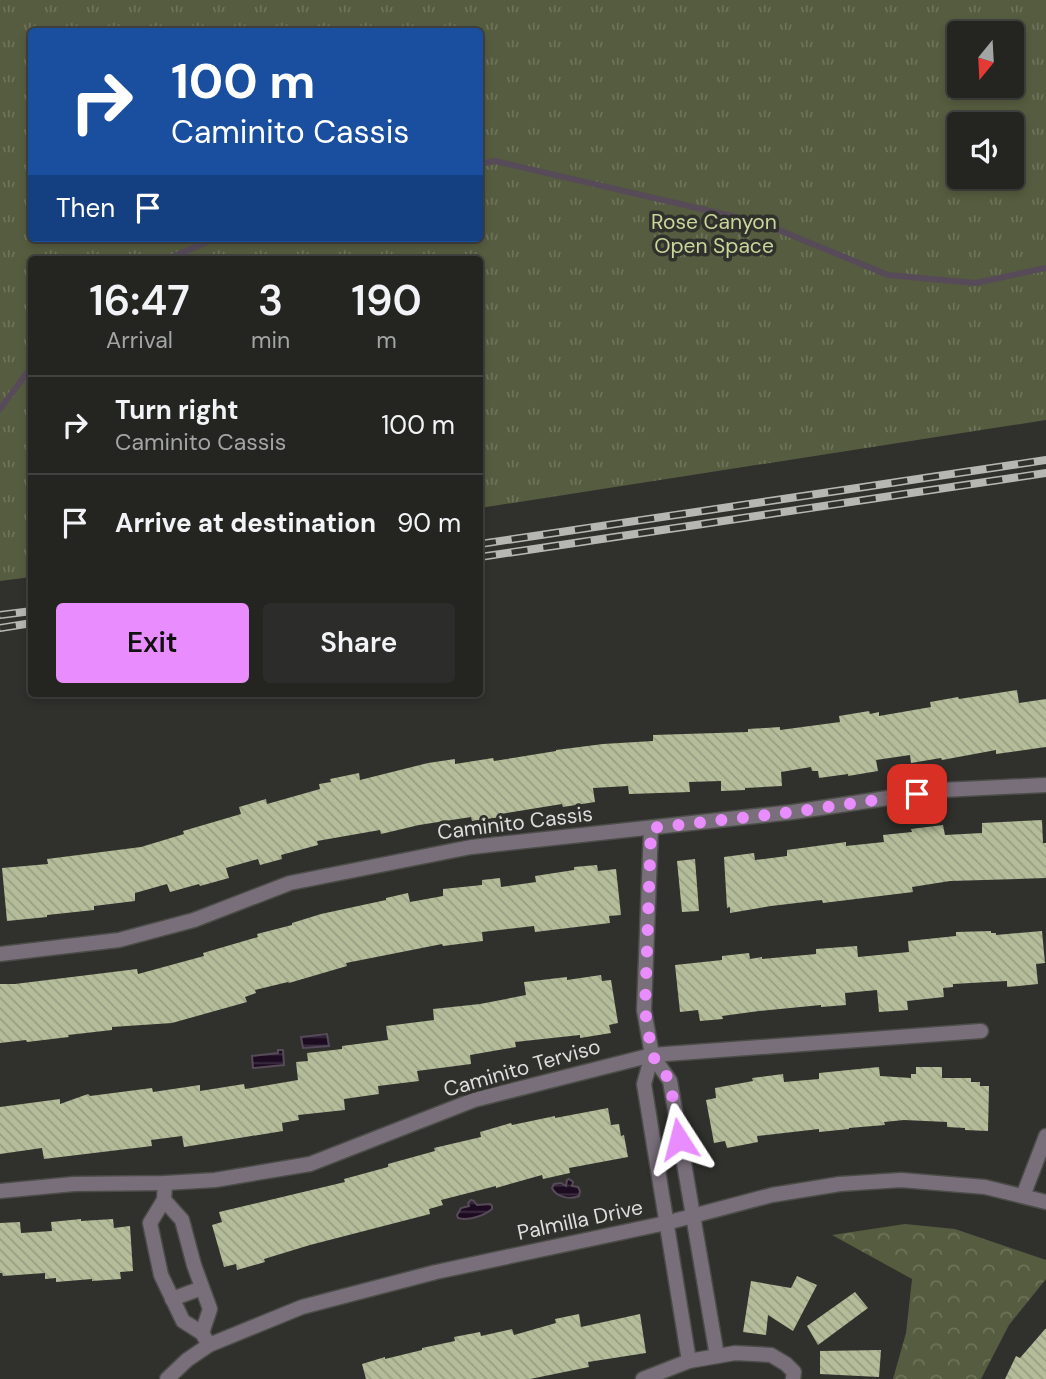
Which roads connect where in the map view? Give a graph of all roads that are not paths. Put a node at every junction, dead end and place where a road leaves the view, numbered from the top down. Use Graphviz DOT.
graph roads {
  1 [pos="1046,785"];
  2 [pos="651,828"];
  3 [pos="0,954"];
  4 [pos="981,1031"];
  5 [pos="652,1055"];
  6 [pos="1046,1136"];
  7 [pos="165,1183"];
  8 [pos="0,1191"];
  9 [pos="1023,1196"];
  10 [pos="164,1200"];
  11 [pos="1046,1202"];
  12 [pos="694,1216"];
  13 [pos="667,1223"];
  14 [pos="202,1288"];
  15 [pos="172,1299"];
  16 [pos="205,1339"];
  17 [pos="717,1356"];
  18 [pos="689,1361"];
  19 [pos="167,1379"];
  20 [pos="643,1379"];
  21 [pos="793,1379"];
  1 -- 2 [label="street, Caminito Cassis"];
  2 -- 3 [label="street, Caminito Cassis"];
  2 -- 5 [label="street"];
  4 -- 5 [label="street, Caminito Terviso"];
  5 -- 7 [label="street, Caminito Terviso"];
  5 -- 12 [label="street"];
  5 -- 13 [label="street"];
  6 -- 9 [label="street"];
  7 -- 8 [label="street, Caminito Terviso"];
  7 -- 10 [label="street"];
  9 -- 11 [label="street, Palmilla Drive"];
  9 -- 12 [label="street, Palmilla Drive"];
  10 -- 14 [label="street"];
  10 -- 15 [label="street"];
  12 -- 13 [label="street, Palmilla Drive"];
  12 -- 17 [label="street"];
  13 -- 16 [label="street, Palmilla Drive"];
  13 -- 18 [label="street"];
  14 -- 15 [label="street"];
  14 -- 16 [label="street"];
  15 -- 16 [label="street"];
  16 -- 19 [label="street, Palmilla Drive"];
  17 -- 18 [label="street"];
  17 -- 21 [label="street"];
  18 -- 20 [label="street"];
}
